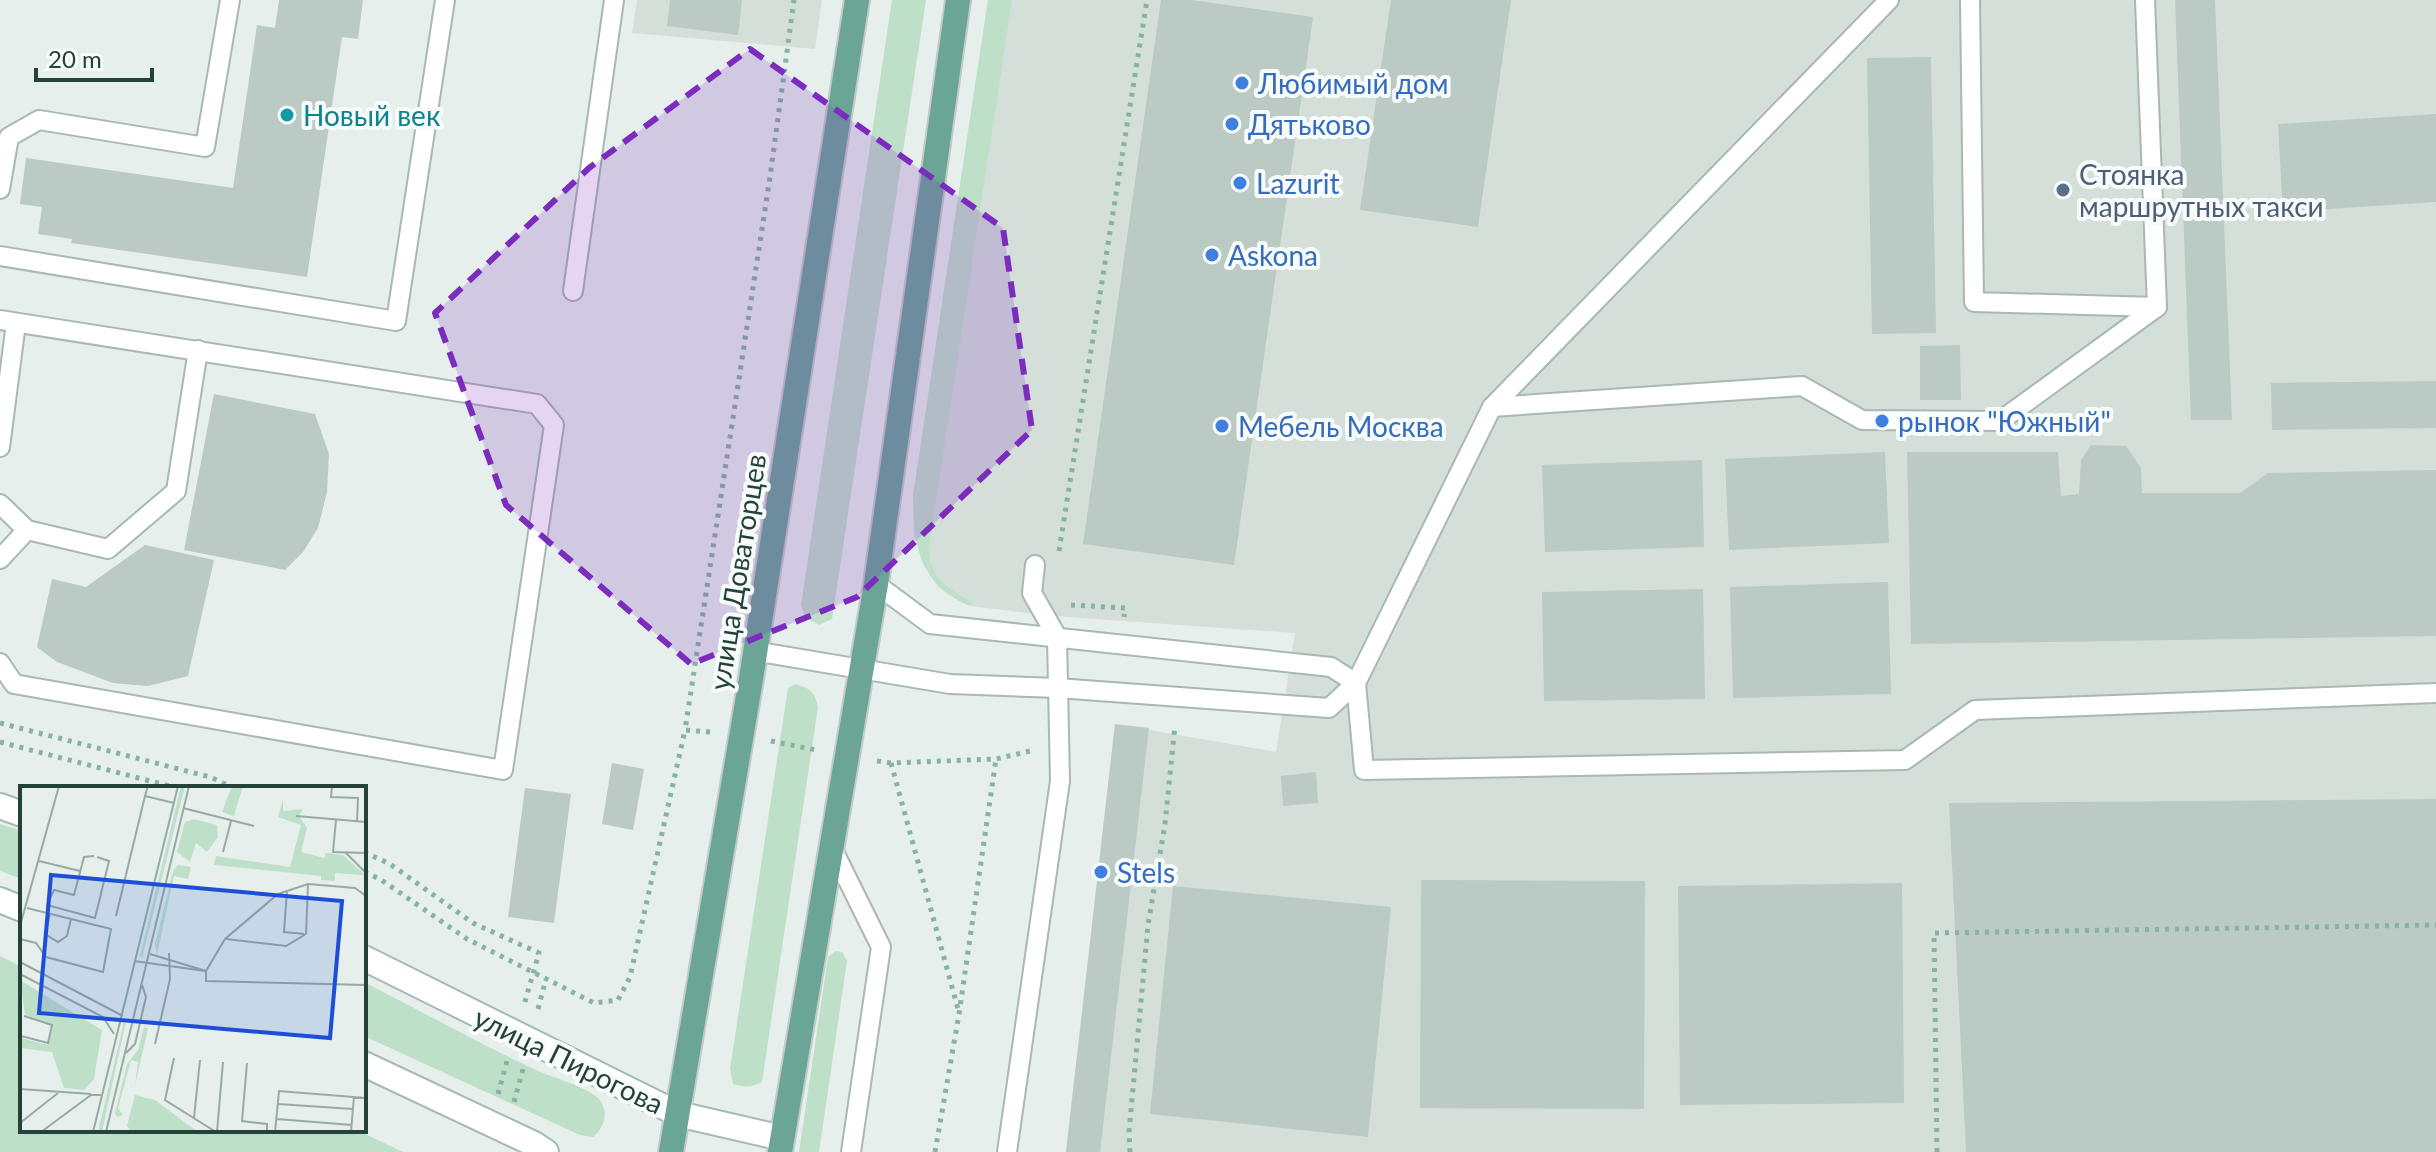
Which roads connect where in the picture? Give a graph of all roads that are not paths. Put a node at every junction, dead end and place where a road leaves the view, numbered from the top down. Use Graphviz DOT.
graph roads {
  1 [pos="230,0"];
  2 [pos="445,0"];
  3 [pos="614,0"];
  4 [pos="857,0"];
  5 [pos="958,0"];
  6 [pos="1889,0"];
  7 [pos="1970,0"];
  8 [pos="2145,0"];
  9 [pos="0,189"];
  10 [pos="0,256"];
  11 [pos="573,291"];
  12 [pos="2157,307"];
  13 [pos="8,321"];
  14 [pos="198,350"];
  15 [pos="1492,407"];
  16 [pos="0,447"];
  17 [pos="0,504"];
  18 [pos="27,530"];
  19 [pos="0,559"];
  20 [pos="1035,565"];
  21 [pos="876,584"];
  22 [pos="1057,637"];
  23 [pos="754,651"];
  24 [pos="0,663"];
  25 [pos="861,669"];
  26 [pos="1356,683"];
  27 [pos="1057,688"];
  28 [pos="2436,693"];
  29 [pos="0,806"];
  30 [pos="20,813"];
  31 [pos="832,848"];
  32 [pos="0,900"];
  33 [pos="20,908"];
  34 [pos="366,959"];
  35 [pos="366,1065"];
  36 [pos="678,1114"];
  37 [pos="781,1145"];
  38 [pos="546,1152"];
  39 [pos="671,1152"];
  40 [pos="851,1152"];
  41 [pos="1007,1152"];
  1 -- 9 [label="lane"];
  2 -- 10 [label="lane"];
  3 -- 11 [label="lane"];
  4 -- 23 [label="main road, улица Доваторцев"];
  5 -- 21 [label="main road"];
  6 -- 15 [label="lane"];
  7 -- 12 [label="lane"];
  8 -- 12 [label="lane"];
  12 -- 15 [label="lane"];
  13 -- 14 [label="lane"];
  13 -- 16 [label="lane"];
  14 -- 18 [label="lane"];
  14 -- 24 [label="lane"];
  15 -- 26 [label="lane"];
  17 -- 18 [label="lane"];
  18 -- 19 [label="lane"];
  20 -- 22 [label="lane"];
  21 -- 22 [label="lane"];
  21 -- 25 [label="main road"];
  22 -- 26 [label="lane"];
  22 -- 27 [label="lane"];
  23 -- 25 [label="lane"];
  23 -- 36 [label="main road, улица Доваторцев"];
  25 -- 27 [label="lane"];
  25 -- 31 [label="main road"];
  26 -- 27 [label="lane"];
  26 -- 28 [label="lane"];
  27 -- 41 [label="lane"];
  29 -- 30 [label="main road"];
  31 -- 37 [label="main road"];
  31 -- 40 [label="lane"];
  32 -- 33 [label="main road"];
  34 -- 36 [label="main road, улица Пирогова"];
  35 -- 38 [label="main road"];
  36 -- 37 [label="main road, улица Пирогова"];
  36 -- 39 [label="main road, улица Доваторцев"];
}
